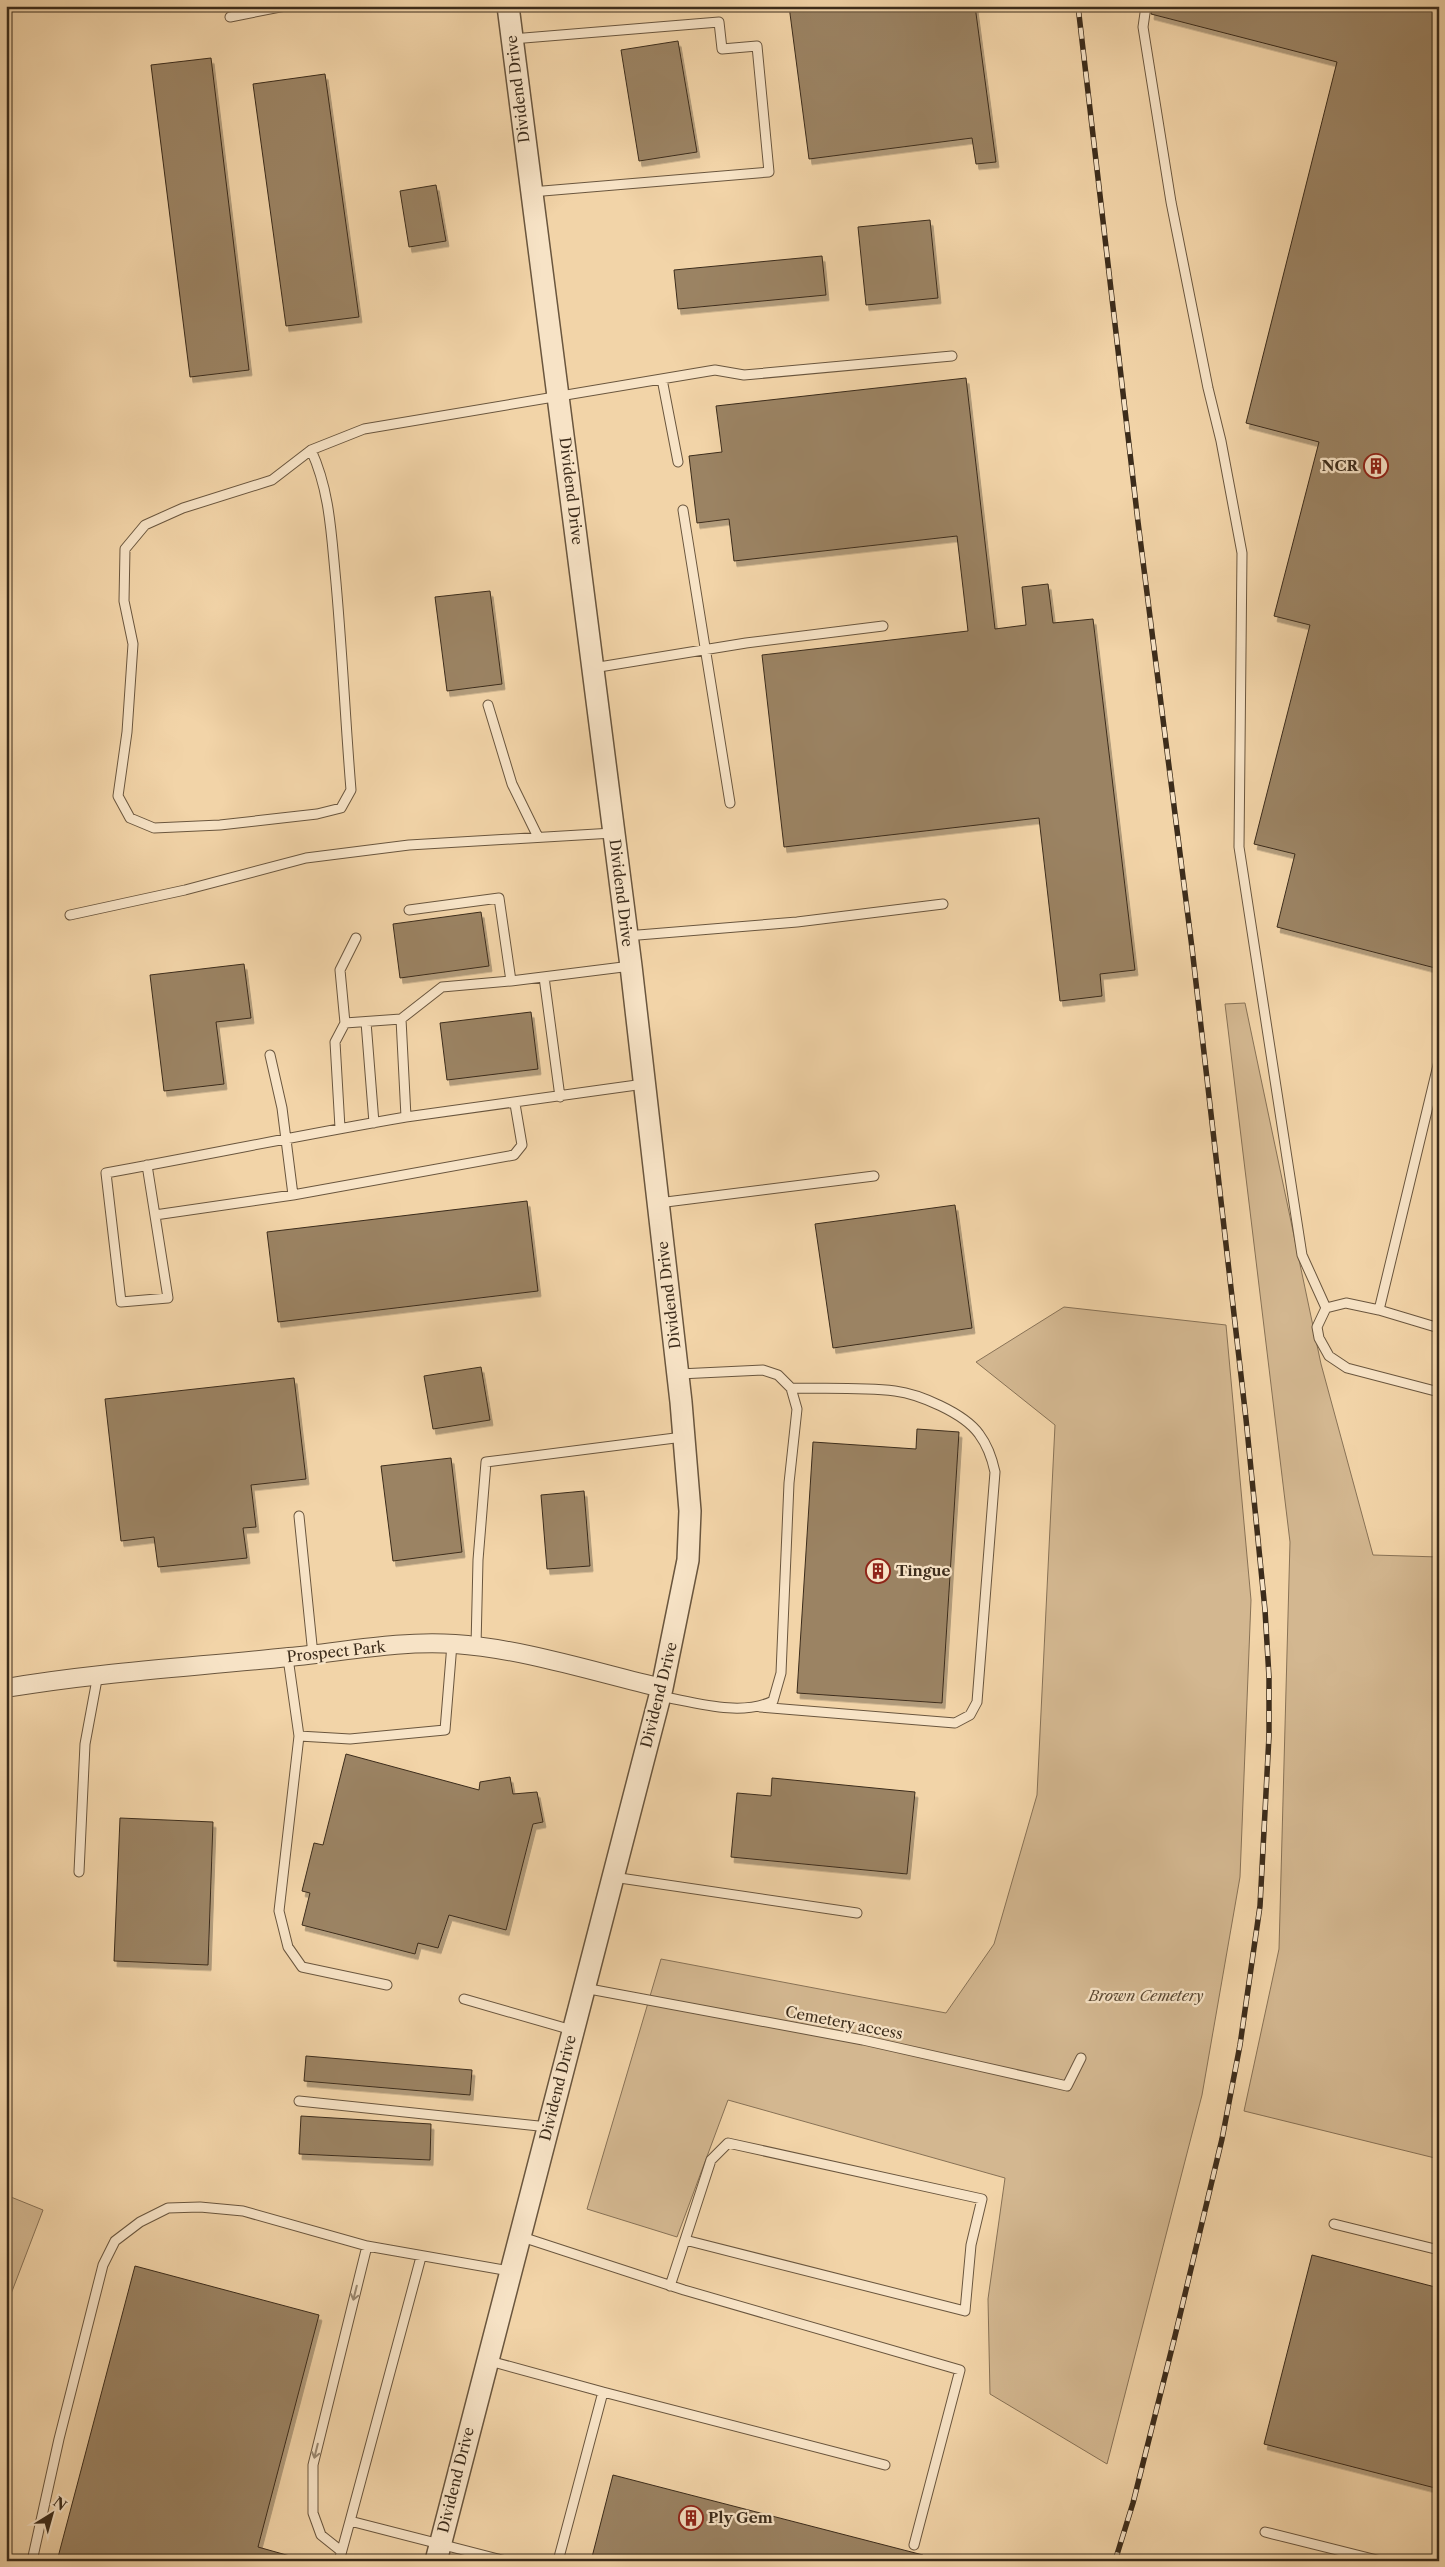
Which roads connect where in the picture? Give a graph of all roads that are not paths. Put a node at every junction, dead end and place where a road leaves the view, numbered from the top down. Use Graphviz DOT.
graph roads {
  1 [pos="284,6"];
  2 [pos="508,6"];
  3 [pos="1146,6"];
  4 [pos="230,17"];
  5 [pos="512,39"];
  6 [pos="531,192"];
  7 [pos="952,356"];
  8 [pos="662,379"];
  9 [pos="559,397"];
  10 [pos="311,450"];
  11 [pos="678,462"];
  12 [pos="683,510"];
  13 [pos="884,626"];
  14 [pos="705,649"];
  15 [pos="594,668"];
  16 [pos="488,705"];
  17 [pos="730,803"];
  18 [pos="613,833"];
  19 [pos="538,837"];
  20 [pos="943,904"];
  21 [pos="409,910"];
  22 [pos="70,915"];
  23 [pos="626,936"];
  24 [pos="356,938"];
  25 [pos="631,966"];
  26 [pos="544,977"];
  27 [pos="511,981"];
  28 [pos="400,1019"];
  29 [pos="366,1022"];
  30 [pos="344,1023"];
  31 [pos="270,1055"];
  32 [pos="1439,1061"];
  33 [pos="644,1084"];
  34 [pos="560,1097"];
  35 [pos="514,1104"];
  36 [pos="406,1118"];
  37 [pos="374,1123"];
  38 [pos="340,1128"];
  39 [pos="286,1138"];
  40 [pos="147,1165"];
  41 [pos="874,1176"];
  42 [pos="293,1195"];
  43 [pos="658,1204"];
  44 [pos="155,1214"];
  45 [pos="1326,1308"];
  46 [pos="1379,1310"];
  47 [pos="1439,1328"];
  48 [pos="678,1374"];
  49 [pos="791,1388"];
  50 [pos="1439,1392"];
  51 [pos="683,1437"];
  52 [pos="299,1516"];
  53 [pos="452,1644"];
  54 [pos="476,1646"];
  55 [pos="313,1655"];
  56 [pos="288,1658"];
  57 [pos="98,1673"];
  58 [pos="6,1688"];
  59 [pos="660,1692"];
  60 [pos="760,1707"];
  61 [pos="299,1736"];
  62 [pos="79,1872"];
  63 [pos="613,1877"];
  64 [pos="857,1913"];
  65 [pos="387,1985"];
  66 [pos="583,1988"];
  67 [pos="464,1999"];
  68 [pos="572,2030"];
  69 [pos="1081,2058"];
  70 [pos="299,2101"];
  71 [pos="548,2127"];
  72 [pos="1334,2224"];
  73 [pos="519,2236"];
  74 [pos="685,2240"];
  75 [pos="366,2246"];
  76 [pos="1439,2250"];
  77 [pos="421,2257"];
  78 [pos="510,2271"];
  79 [pos="670,2286"];
  80 [pos="486,2360"];
  81 [pos="603,2392"];
  82 [pos="885,2465"];
  83 [pos="350,2521"];
  84 [pos="1265,2532"];
  85 [pos="914,2545"];
  86 [pos="341,2551"];
  87 [pos="438,2553"];
  88 [pos="32,2561"];
  89 [pos="339,2561"];
  90 [pos="506,2561"];
  91 [pos="558,2561"];
  92 [pos="1381,2561"];
  1 -- 4 [label="lane"];
  2 -- 5 [label="street, Dividend Drive"];
  3 -- 45 [label="lane"];
  5 -- 6 [label="street, Dividend Drive"];
  5 -- 6 [label="lane"];
  6 -- 9 [label="street, Dividend Drive"];
  7 -- 8 [label="lane"];
  8 -- 9 [label="lane"];
  8 -- 11 [label="lane"];
  9 -- 10 [label="lane"];
  9 -- 15 [label="street, Dividend Drive"];
  10 -- 10 [label="lane"];
  12 -- 14 [label="lane"];
  13 -- 14 [label="lane"];
  14 -- 15 [label="lane"];
  14 -- 17 [label="lane"];
  15 -- 18 [label="street, Dividend Drive"];
  16 -- 19 [label="lane"];
  18 -- 19 [label="lane"];
  18 -- 23 [label="street, Dividend Drive"];
  19 -- 22 [label="lane"];
  20 -- 23 [label="lane"];
  21 -- 27 [label="lane"];
  23 -- 25 [label="street, Dividend Drive"];
  24 -- 30 [label="lane"];
  25 -- 26 [label="lane"];
  25 -- 33 [label="street, Dividend Drive"];
  26 -- 27 [label="lane"];
  26 -- 34 [label="lane"];
  27 -- 28 [label="lane"];
  28 -- 29 [label="lane"];
  28 -- 36 [label="lane"];
  29 -- 30 [label="lane"];
  29 -- 37 [label="lane"];
  30 -- 38 [label="lane"];
  31 -- 39 [label="lane"];
  32 -- 46 [label="lane"];
  33 -- 34 [label="lane"];
  33 -- 43 [label="street, Dividend Drive"];
  34 -- 35 [label="lane"];
  35 -- 36 [label="lane"];
  35 -- 42 [label="lane"];
  36 -- 37 [label="lane"];
  37 -- 38 [label="lane"];
  38 -- 39 [label="lane"];
  39 -- 40 [label="lane"];
  39 -- 42 [label="lane"];
  40 -- 44 [label="lane"];
  40 -- 44 [label="lane"];
  41 -- 43 [label="lane"];
  42 -- 44 [label="lane"];
  43 -- 48 [label="street, Dividend Drive"];
  45 -- 46 [label="lane"];
  45 -- 50 [label="lane"];
  46 -- 47 [label="lane"];
  48 -- 49 [label="lane"];
  48 -- 51 [label="street, Dividend Drive"];
  49 -- 60 [label="lane"];
  49 -- 60 [label="lane"];
  51 -- 54 [label="lane"];
  51 -- 59 [label="street, Dividend Drive"];
  52 -- 55 [label="lane"];
  53 -- 54 [label="street, Prospect Park"];
  53 -- 55 [label="street, Prospect Park"];
  53 -- 61 [label="lane"];
  54 -- 59 [label="street, Prospect Park"];
  55 -- 56 [label="street, Prospect Park"];
  56 -- 57 [label="street, Prospect Park"];
  56 -- 61 [label="lane"];
  57 -- 58 [label="street, Prospect Park"];
  57 -- 62 [label="lane"];
  59 -- 60 [label="lane"];
  59 -- 63 [label="street, Dividend Drive"];
  61 -- 65 [label="lane"];
  63 -- 64 [label="lane"];
  63 -- 66 [label="street, Dividend Drive"];
  66 -- 68 [label="street, Dividend Drive"];
  66 -- 69 [label="lane, Cemetery access"];
  67 -- 68 [label="lane"];
  68 -- 71 [label="street, Dividend Drive"];
  70 -- 71 [label="lane"];
  71 -- 73 [label="street, Dividend Drive"];
  72 -- 76 [label="lane"];
  73 -- 78 [label="street, Dividend Drive"];
  73 -- 79 [label="lane"];
  74 -- 74 [label="lane"];
  74 -- 79 [label="lane"];
  75 -- 77 [label="lane"];
  75 -- 86 [label="lane, one-way"];
  75 -- 88 [label="lane"];
  77 -- 78 [label="lane"];
  77 -- 83 [label="lane"];
  78 -- 80 [label="street, Dividend Drive"];
  79 -- 85 [label="lane"];
  80 -- 81 [label="lane"];
  80 -- 87 [label="street, Dividend Drive"];
  81 -- 82 [label="lane"];
  81 -- 91 [label="lane"];
  83 -- 86 [label="lane"];
  83 -- 87 [label="lane"];
  84 -- 92 [label="lane"];
  86 -- 89 [label="lane"];
  87 -- 90 [label="lane"];
}
